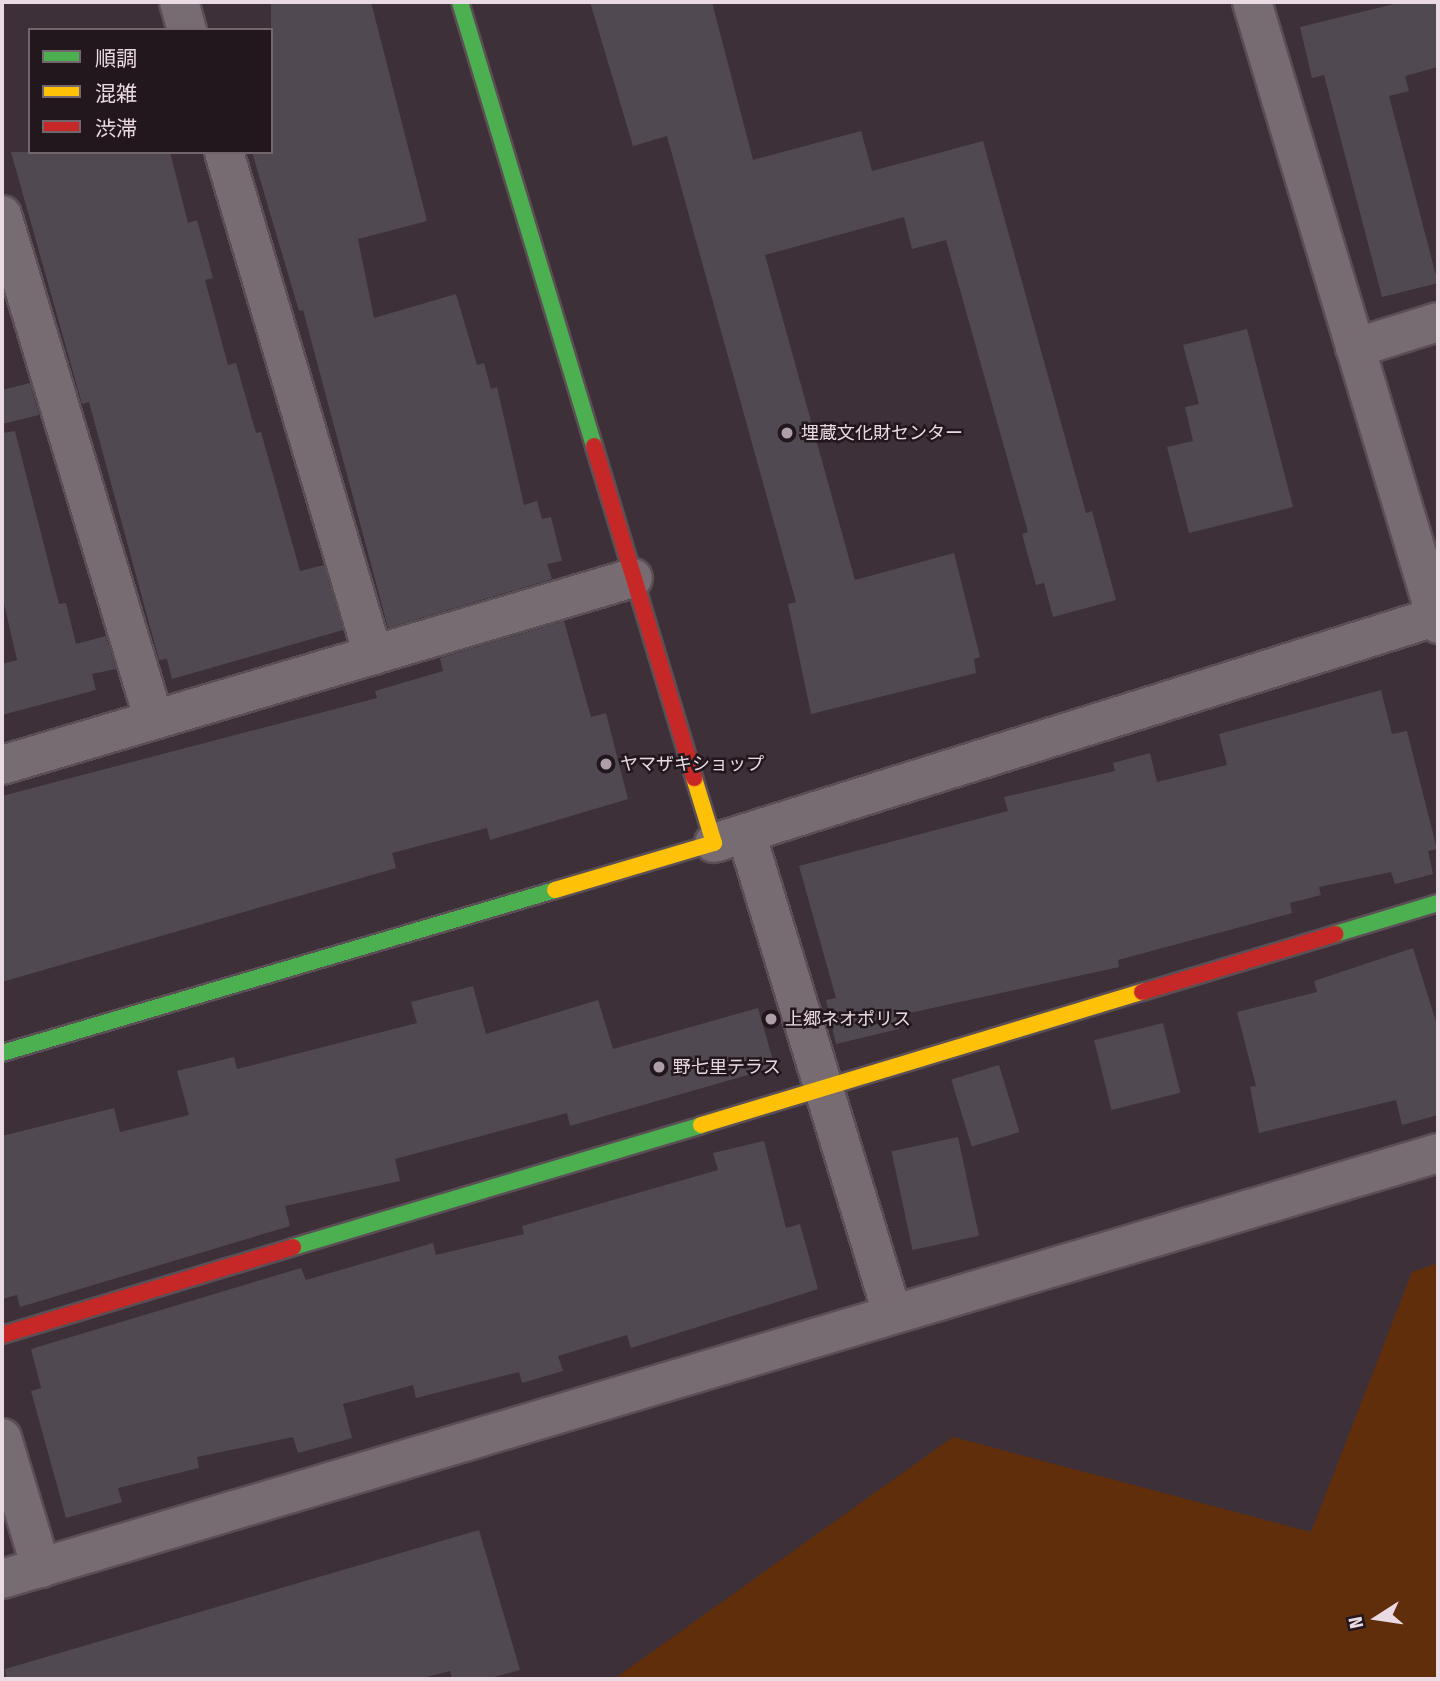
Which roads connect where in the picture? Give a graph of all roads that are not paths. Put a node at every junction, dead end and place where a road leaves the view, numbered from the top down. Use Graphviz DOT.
graph roads {
  1 [pos="179,2"];
  2 [pos="460,2"];
  3 [pos="1252,2"];
  4 [pos="186,28"];
  5 [pos="225,154"];
  6 [pos="2,215"];
  7 [pos="1438,322"];
  8 [pos="1355,348"];
  9 [pos="633,578"];
  10 [pos="1438,619"];
  11 [pos="373,655"];
  12 [pos="154,720"];
  13 [pos="2,765"];
  14 [pos="730,838"];
  15 [pos="1438,903"];
  16 [pos="2,1053"];
  17 [pos="824,1084"];
  18 [pos="1438,1153"];
  19 [pos="892,1313"];
  20 [pos="2,1335"];
  21 [pos="2,1438"];
  22 [pos="41,1568"];
  23 [pos="2,1579"];
  1 -- 4 [label="street"];
  2 -- 9 [label="street"];
  3 -- 8 [label="street"];
  5 -- 11 [label="street"];
  6 -- 12 [label="street"];
  7 -- 8 [label="street"];
  8 -- 10 [label="street"];
  9 -- 11 [label="street"];
  9 -- 14 [label="street"];
  10 -- 14 [label="street"];
  11 -- 12 [label="street"];
  12 -- 13 [label="street"];
  14 -- 16 [label="street"];
  14 -- 17 [label="street"];
  15 -- 17 [label="street"];
  17 -- 19 [label="street"];
  17 -- 20 [label="street"];
  18 -- 19 [label="street"];
  19 -- 22 [label="street"];
  21 -- 22 [label="street"];
  22 -- 23 [label="street"];
}
